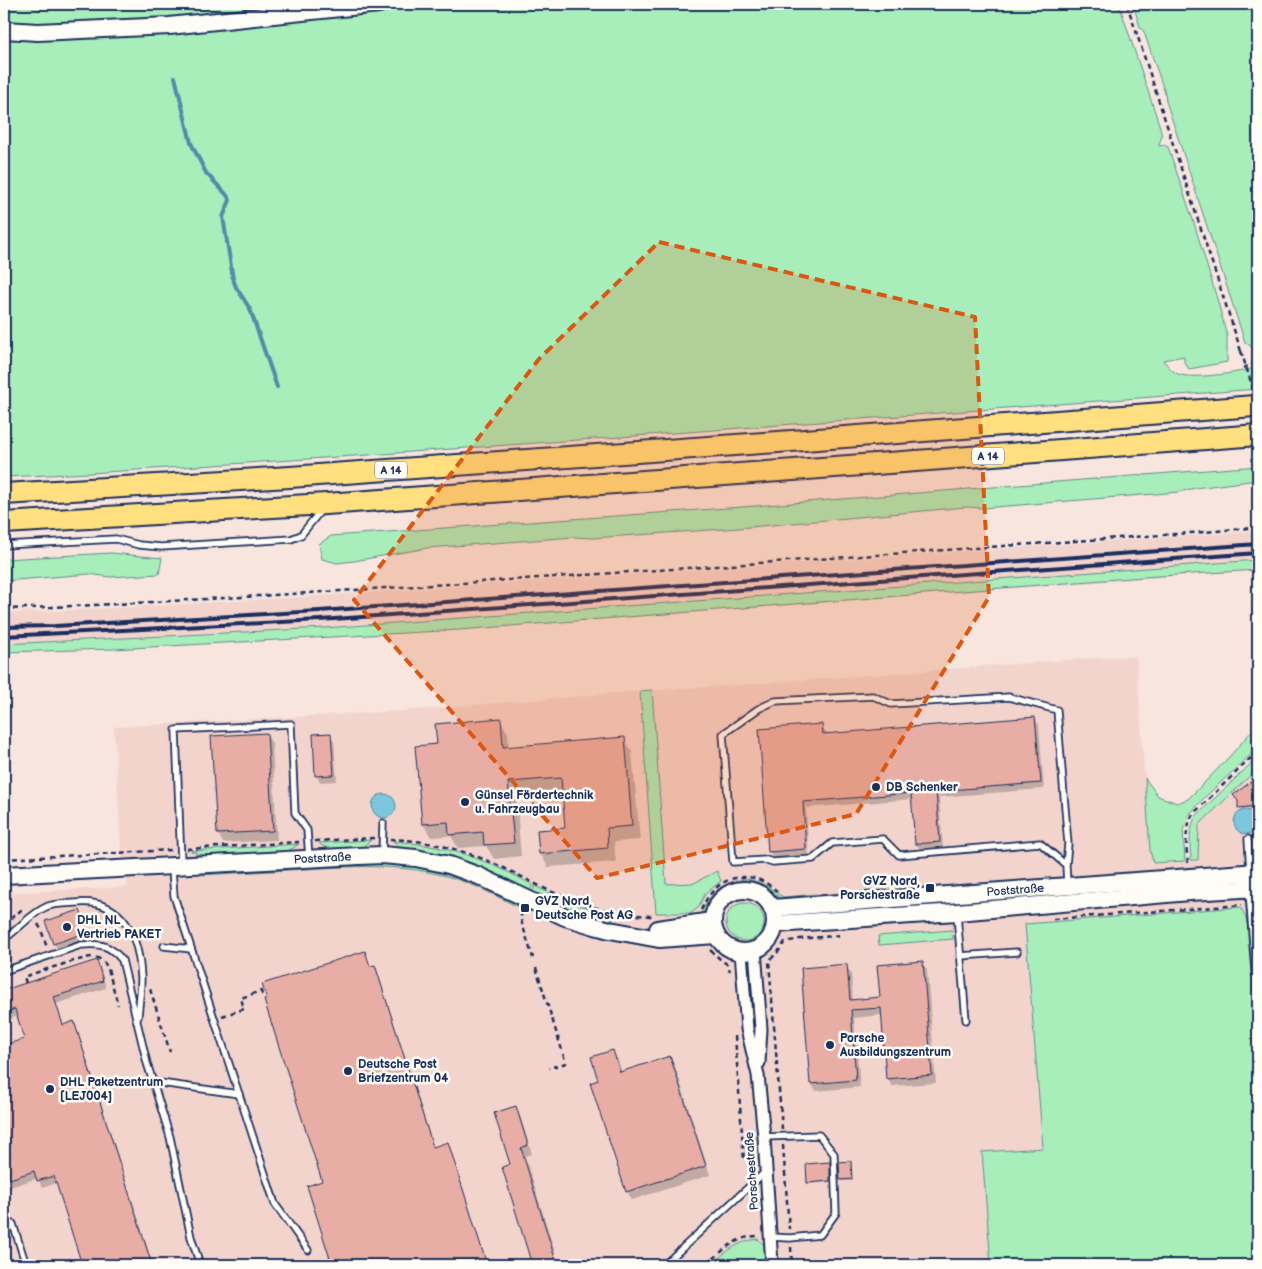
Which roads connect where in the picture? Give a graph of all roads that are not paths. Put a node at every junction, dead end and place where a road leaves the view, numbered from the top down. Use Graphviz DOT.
graph roads {
  1 [pos="379,4"];
  2 [pos="4,30"];
  3 [pos="1257,405"];
  4 [pos="1258,435"];
  5 [pos="4,494"];
  6 [pos="326,504"];
  7 [pos="4,523"];
  8 [pos="4,545"];
  9 [pos="383,823"];
  10 [pos="1248,839"];
  11 [pos="382,855"];
  12 [pos="309,858"];
  13 [pos="177,865"];
  14 [pos="1066,865"];
  15 [pos="4,875"];
  16 [pos="1254,885"];
  17 [pos="1068,886"];
  18 [pos="957,912"];
  19 [pos="773,916"];
  20 [pos="714,928"];
  21 [pos="4,939"];
  22 [pos="164,946"];
  23 [pos="191,949"];
  24 [pos="748,951"];
  25 [pos="1017,952"];
  26 [pos="960,956"];
  27 [pos="4,971"];
  28 [pos="1258,971"];
  29 [pos="966,1020"];
  30 [pos="137,1024"];
  31 [pos="153,1082"];
  32 [pos="239,1094"];
  33 [pos="764,1137"];
  34 [pos="766,1171"];
  35 [pos="13,1224"];
  36 [pos="770,1237"];
  37 [pos="308,1250"];
  38 [pos="26,1265"];
  39 [pos="200,1265"];
  40 [pos="664,1265"];
  41 [pos="772,1265"];
  1 -- 2 [label="street"];
  3 -- 5 [label="highway, A 14"];
  4 -- 6 [label="highway, A 14"];
  6 -- 7 [label="highway, A 14"];
  6 -- 8 [label="lane"];
  9 -- 11 [label="lane"];
  10 -- 16 [label="lane"];
  11 -- 12 [label="street, Poststraße"];
  11 -- 20 [label="street, Poststraße"];
  12 -- 13 [label="street, Poststraße"];
  12 -- 13 [label="lane"];
  13 -- 15 [label="street, Poststraße"];
  13 -- 23 [label="lane"];
  14 -- 14 [label="lane"];
  14 -- 17 [label="lane"];
  16 -- 17 [label="street, Poststraße"];
  16 -- 18 [label="street, Poststraße"];
  16 -- 28 [label="street"];
  17 -- 19 [label="street, Poststraße"];
  18 -- 19 [label="street, Poststraße"];
  18 -- 26 [label="lane"];
  19 -- 20 [label="street"];
  19 -- 24 [label="street"];
  20 -- 24 [label="street"];
  21 -- 30 [label="lane"];
  22 -- 23 [label="lane"];
  23 -- 32 [label="lane"];
  24 -- 33 [label="street, Porschestraße"];
  25 -- 26 [label="lane"];
  26 -- 29 [label="lane"];
  27 -- 30 [label="lane"];
  30 -- 31 [label="lane"];
  31 -- 32 [label="lane"];
  31 -- 39 [label="lane"];
  32 -- 37 [label="lane"];
  33 -- 34 [label="street, Porschestraße"];
  33 -- 36 [label="lane"];
  34 -- 36 [label="street, Porschestraße"];
  34 -- 40 [label="lane"];
  35 -- 38 [label="lane"];
  36 -- 41 [label="street, Porschestraße"];
}
